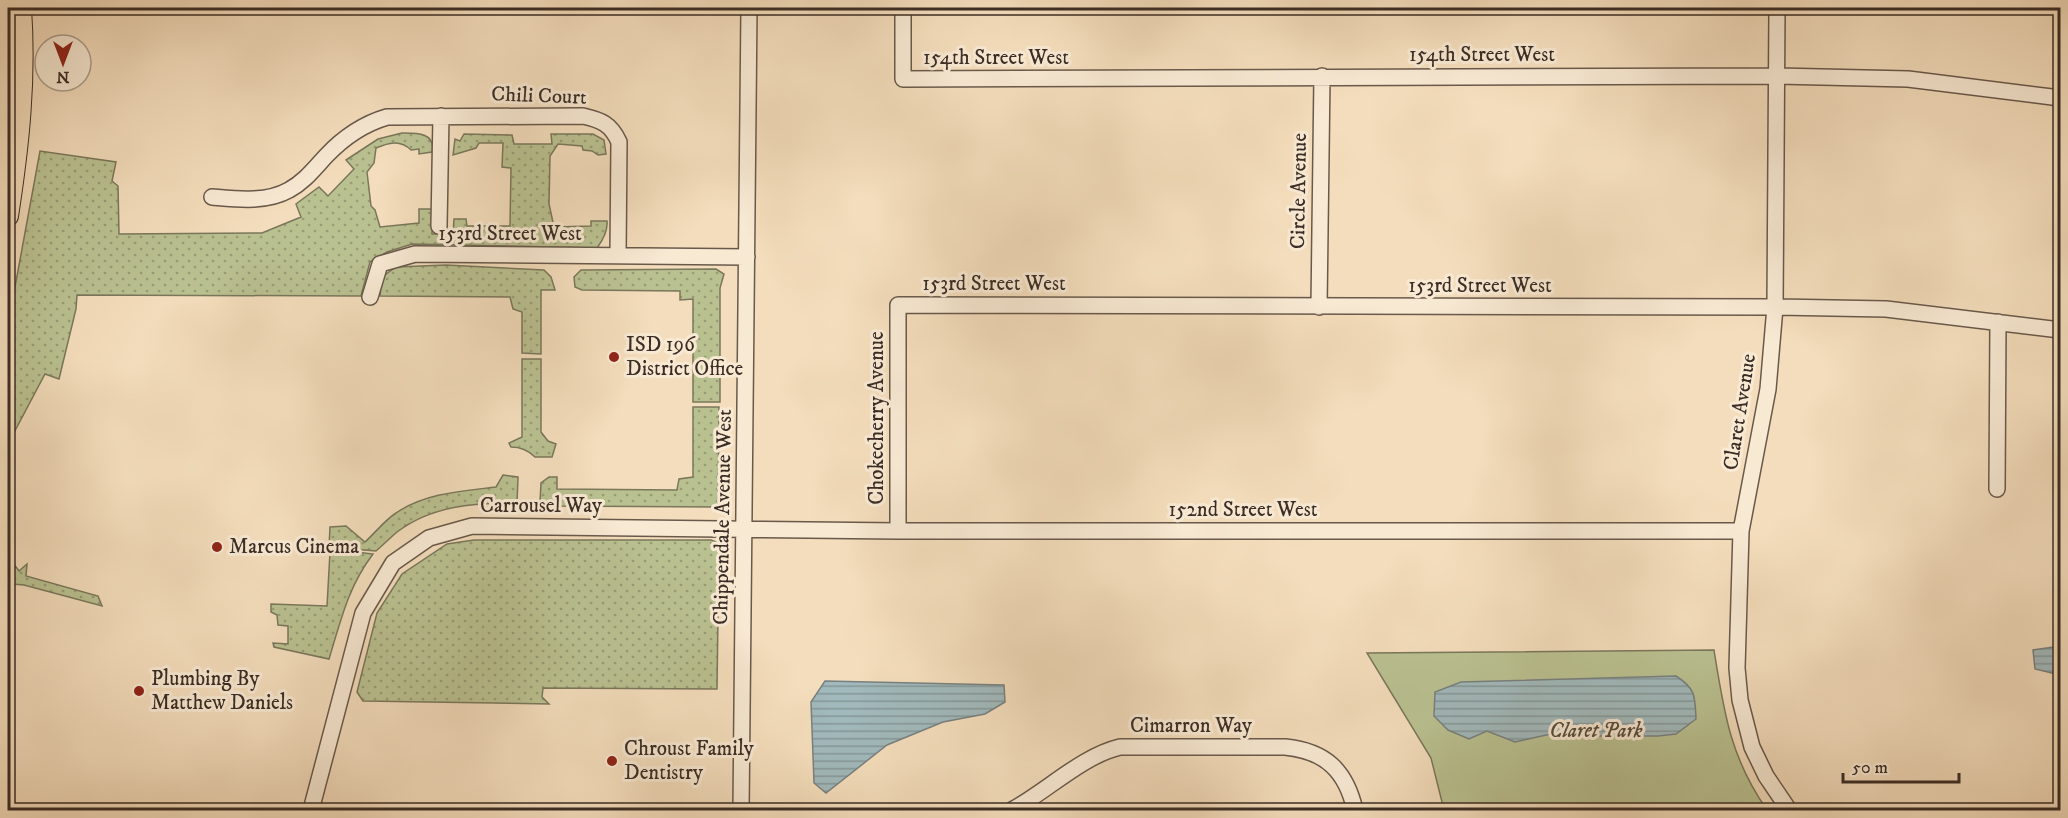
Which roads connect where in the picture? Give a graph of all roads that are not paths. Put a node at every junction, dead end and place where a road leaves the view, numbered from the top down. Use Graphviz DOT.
graph roads {
  1 [pos="21,8"];
  2 [pos="749,8"];
  3 [pos="903,8"];
  4 [pos="1777,8"];
  5 [pos="1776,75"];
  6 [pos="1322,76"];
  7 [pos="2061,98"];
  8 [pos="441,116"];
  9 [pos="212,197"];
  10 [pos="8,216"];
  11 [pos="440,226"];
  12 [pos="618,255"];
  13 [pos="747,257"];
  14 [pos="370,297"];
  15 [pos="898,305"];
  16 [pos="1319,307"];
  17 [pos="1775,307"];
  18 [pos="1998,322"];
  19 [pos="2061,330"];
  20 [pos="1997,489"];
  21 [pos="744,528"];
  22 [pos="898,531"];
  23 [pos="1741,531"];
  24 [pos="311,810"];
  25 [pos="741,810"];
  26 [pos="1012,810"];
  27 [pos="1355,810"];
  28 [pos="1789,810"];
  1 -- 10 [label="main road"];
  2 -- 13 [label="street, Chippendale Avenue West"];
  3 -- 6 [label="street, 154th Street West"];
  4 -- 5 [label="street, Claret Avenue"];
  5 -- 6 [label="street, 154th Street West"];
  5 -- 7 [label="street, 154th Street West"];
  5 -- 17 [label="street, Claret Avenue"];
  6 -- 16 [label="street, Circle Avenue"];
  8 -- 9 [label="street, Chili Court"];
  8 -- 11 [label="street"];
  8 -- 12 [label="street, Chili Court"];
  12 -- 13 [label="street, 153rd Street West"];
  12 -- 14 [label="street, 153rd Street West"];
  13 -- 21 [label="street, Chippendale Avenue West"];
  15 -- 16 [label="street, 153rd Street West"];
  15 -- 22 [label="street, Chokecherry Avenue"];
  16 -- 17 [label="street, 153rd Street West"];
  17 -- 18 [label="street, 153rd Street West"];
  17 -- 23 [label="street, Claret Avenue"];
  18 -- 19 [label="street, 153rd Street West"];
  18 -- 20 [label="street"];
  21 -- 22 [label="street, 152nd Street West"];
  21 -- 24 [label="street, Carrousel Way"];
  21 -- 25 [label="street, Chippendale Avenue West"];
  22 -- 23 [label="street, 152nd Street West"];
  23 -- 28 [label="street, Claret Avenue"];
  26 -- 27 [label="street, Cimarron Way"];
}
